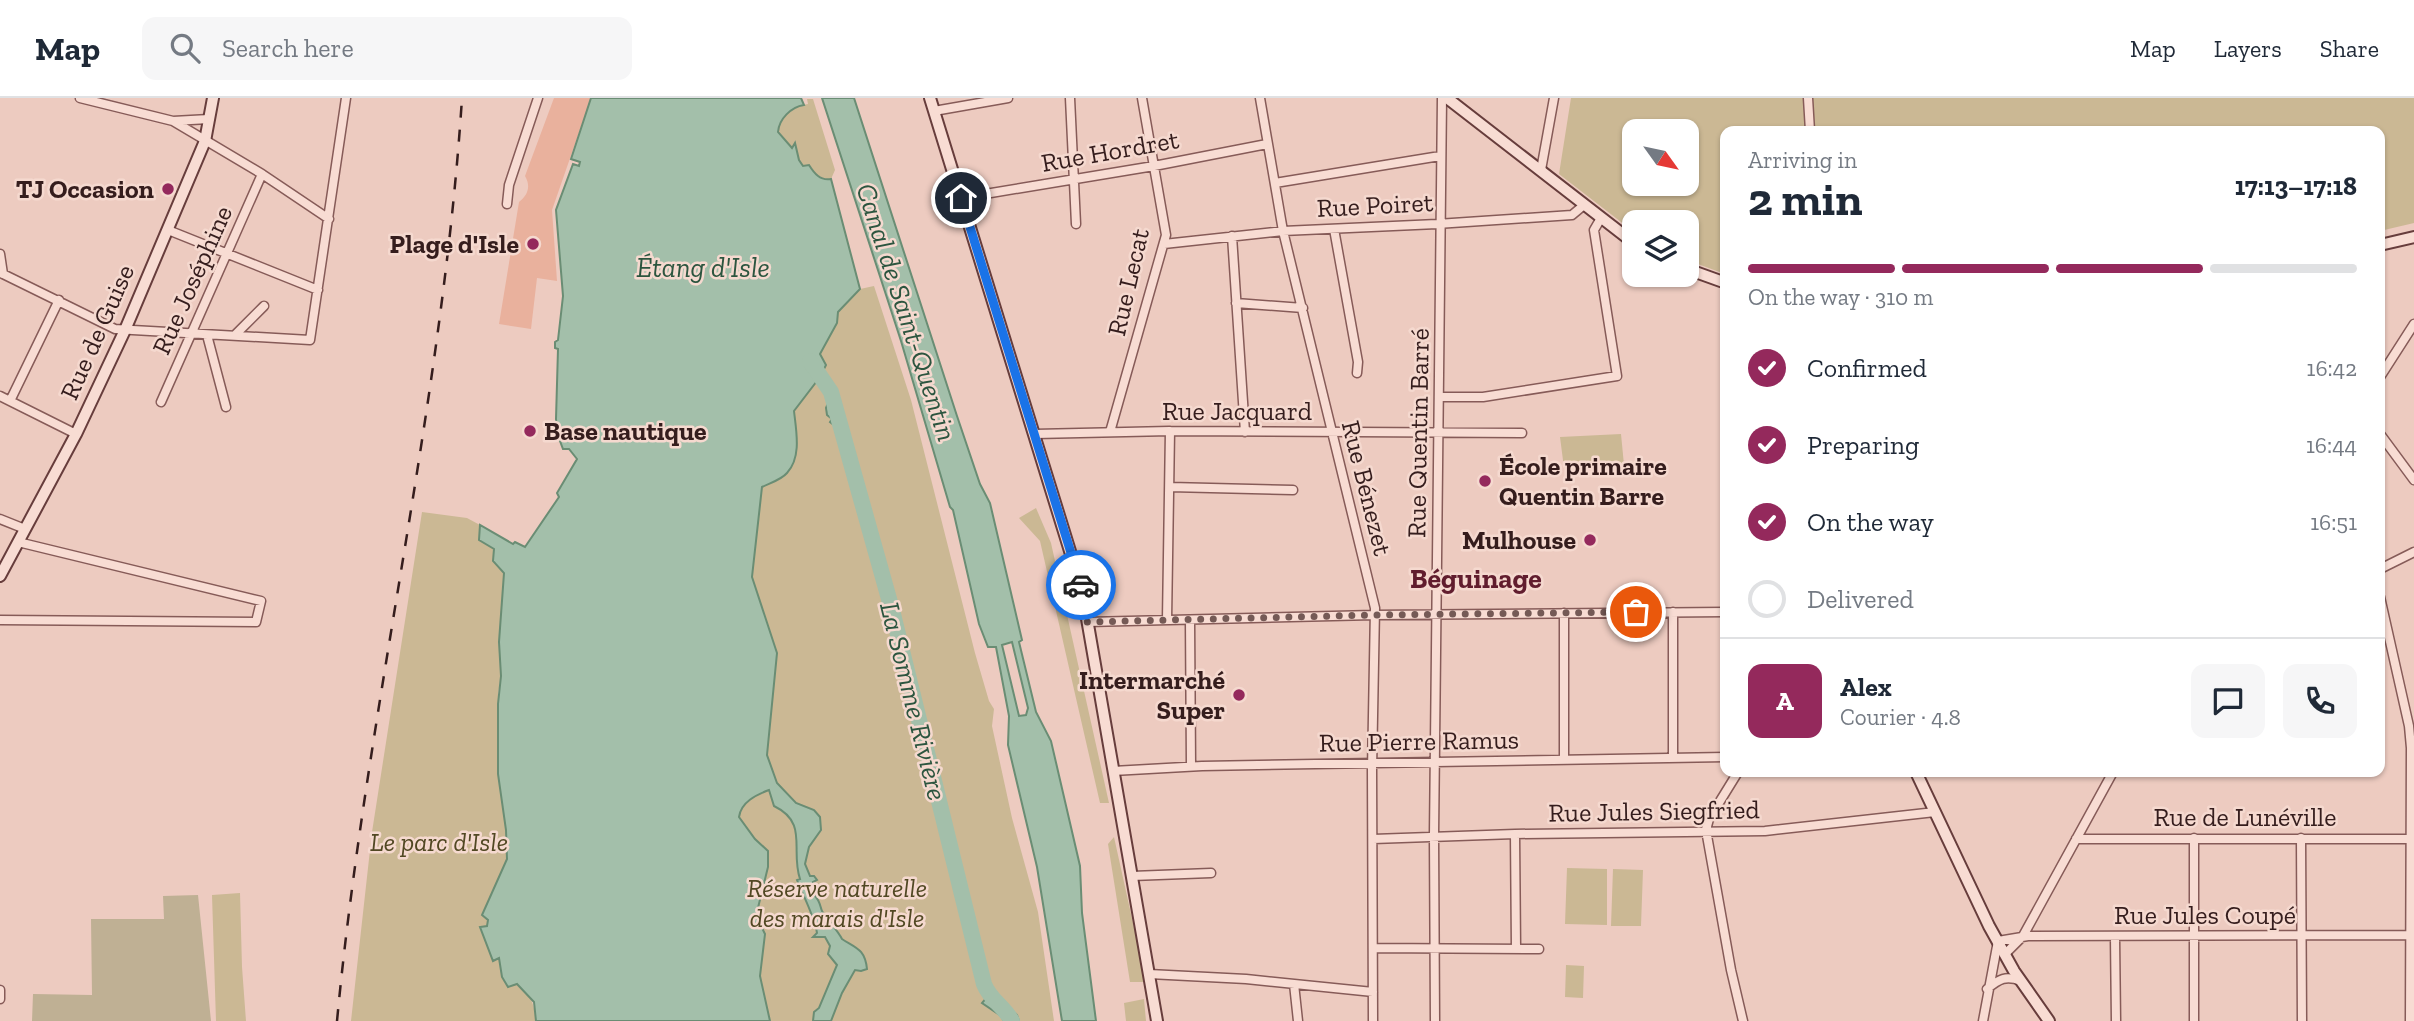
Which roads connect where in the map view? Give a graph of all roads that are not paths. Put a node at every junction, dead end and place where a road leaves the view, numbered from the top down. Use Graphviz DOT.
graph roads {
  1 [pos="80,98"];
  2 [pos="120,98"];
  3 [pos="214,98"];
  4 [pos="346,98"];
  5 [pos="538,98"];
  6 [pos="930,98"];
  7 [pos="1008,98"];
  8 [pos="1070,98"];
  9 [pos="1142,98"];
  10 [pos="1260,98"];
  11 [pos="1444,98"];
  12 [pos="1554,98"];
  13 [pos="1808,98"];
  14 [pos="114,106"];
  15 [pos="934,111"];
  16 [pos="209,119"];
  17 [pos="173,121"];
  18 [pos="1810,126"];
  19 [pos="205,141"];
  20 [pos="1267,144"];
  21 [pos="1440,156"];
  22 [pos="1154,166"];
  23 [pos="1541,170"];
  24 [pos="261,174"];
  25 [pos="1073,179"];
  26 [pos="1275,183"];
  27 [pos="961,198"];
  28 [pos="507,205"];
  29 [pos="1584,205"];
  30 [pos="1601,218"];
  31 [pos="329,219"];
  32 [pos="1442,223"];
  33 [pos="1076,224"];
  34 [pos="1334,229"];
  35 [pos="168,230"];
  36 [pos="1283,231"];
  37 [pos="1622,234"];
  38 [pos="1232,236"];
  39 [pos="2414,237"];
  40 [pos="1164,244"];
  41 [pos="2385,244"];
  42 [pos="0,254"];
  43 [pos="226,254"];
  44 [pos="1699,273"];
  45 [pos="2,275"];
  46 [pos="1720,281"];
  47 [pos="318,290"];
  48 [pos="59,300"];
  49 [pos="1236,303"];
  50 [pos="264,306"];
  51 [pos="1303,308"];
  52 [pos="2414,324"];
  53 [pos="125,330"];
  54 [pos="191,334"];
  55 [pos="207,335"];
  56 [pos="235,335"];
  57 [pos="2385,369"];
  58 [pos="1357,373"];
  59 [pos="0,396"];
  60 [pos="1440,397"];
  61 [pos="10,401"];
  62 [pos="161,402"];
  63 [pos="226,407"];
  64 [pos="1170,431"];
  65 [pos="1110,432"];
  66 [pos="1245,432"];
  67 [pos="76,433"];
  68 [pos="1332,433"];
  69 [pos="1522,433"];
  70 [pos="1035,434"];
  71 [pos="1439,434"];
  72 [pos="2385,442"];
  73 [pos="2414,480"];
  74 [pos="1170,487"];
  75 [pos="1293,489"];
  76 [pos="0,519"];
  77 [pos="25,529"];
  78 [pos="18,542"];
  79 [pos="2414,552"];
  80 [pos="2385,566"];
  81 [pos="0,576"];
  82 [pos="1673,612"];
  83 [pos="1720,612"];
  84 [pos="1564,613"];
  85 [pos="1374,615"];
  86 [pos="1437,616"];
  87 [pos="2385,619"];
  88 [pos="0,620"];
  89 [pos="1167,620"];
  90 [pos="1190,620"];
  91 [pos="1087,622"];
  92 [pos="2412,748"];
  93 [pos="1720,757"];
  94 [pos="1673,758"];
  95 [pos="1564,760"];
  96 [pos="1436,762"];
  97 [pos="1372,763"];
  98 [pos="1191,766"];
  99 [pos="1113,771"];
  100 [pos="1735,777"];
  101 [pos="1918,777"];
  102 [pos="2110,777"];
  103 [pos="1936,812"];
  104 [pos="1706,830"];
  105 [pos="1515,834"];
  106 [pos="1434,836"];
  107 [pos="2194,838"];
  108 [pos="2301,838"];
  109 [pos="1373,839"];
  110 [pos="2076,839"];
  111 [pos="2412,839"];
  112 [pos="1212,873"];
  113 [pos="1132,876"];
  114 [pos="2302,935"];
  115 [pos="2412,935"];
  116 [pos="2023,936"];
  117 [pos="2194,936"];
  118 [pos="2115,937"];
  119 [pos="1998,941"];
  120 [pos="1373,948"];
  121 [pos="1435,948"];
  122 [pos="1516,949"];
  123 [pos="1539,949"];
  124 [pos="2005,954"];
  125 [pos="1149,974"];
  126 [pos="2021,981"];
  127 [pos="1294,984"];
  128 [pos="1987,989"];
  129 [pos="0,990"];
  130 [pos="1373,992"];
  131 [pos="0,999"];
  132 [pos="1157,1021"];
  133 [pos="1297,1021"];
  134 [pos="1373,1021"];
  135 [pos="1435,1021"];
  136 [pos="1743,1021"];
  137 [pos="1983,1021"];
  138 [pos="2049,1021"];
  139 [pos="2116,1021"];
  140 [pos="2194,1021"];
  141 [pos="2302,1021"];
  142 [pos="2410,1021"];
  1 -- 14 [label="street"];
  2 -- 14 [label="street"];
  3 -- 16 [label="street, Rue de Guise"];
  4 -- 31 [label="street"];
  5 -- 28 [label="street"];
  6 -- 15 [label="street"];
  7 -- 15 [label="street"];
  8 -- 25 [label="street"];
  9 -- 22 [label="street, Rue Lecat"];
  10 -- 20 [label="street, Rue Bénezet"];
  11 -- 21 [label="street, Rue Quentin Barré"];
  11 -- 23 [label="street"];
  12 -- 23 [label="street"];
  13 -- 18 [label="street"];
  14 -- 17 [label="street"];
  15 -- 27 [label="street"];
  16 -- 17 [label="street"];
  16 -- 19 [label="street, Rue de Guise"];
  17 -- 19 [label="street"];
  19 -- 24 [label="street"];
  19 -- 35 [label="street, Rue de Guise"];
  20 -- 22 [label="street, Rue Hordret"];
  20 -- 26 [label="street, Rue Bénezet"];
  21 -- 26 [label="street"];
  21 -- 32 [label="street, Rue Quentin Barré"];
  22 -- 25 [label="street, Rue Hordret"];
  22 -- 40 [label="street, Rue Lecat"];
  23 -- 29 [label="street"];
  24 -- 31 [label="street"];
  24 -- 43 [label="street, Rue Joséphine"];
  25 -- 27 [label="street, Rue Hordret"];
  25 -- 33 [label="street"];
  26 -- 36 [label="street, Rue Bénezet"];
  27 -- 70 [label="street"];
  29 -- 30 [label="street"];
  29 -- 32 [label="street, Rue Poiret"];
  30 -- 37 [label="street"];
  30 -- 60 [label="street"];
  31 -- 47 [label="street"];
  32 -- 34 [label="street, Rue Poiret"];
  32 -- 60 [label="street, Rue Quentin Barré"];
  34 -- 36 [label="street, Rue Poiret"];
  34 -- 58 [label="street"];
  35 -- 43 [label="street"];
  35 -- 53 [label="street, Rue de Guise"];
  36 -- 38 [label="street, Rue Poiret"];
  36 -- 51 [label="street, Rue Bénezet"];
  38 -- 40 [label="street, Rue Poiret"];
  38 -- 49 [label="street"];
  39 -- 41 [label="street"];
  40 -- 65 [label="street, Rue Lecat"];
  42 -- 45 [label="street"];
  43 -- 47 [label="street"];
  43 -- 54 [label="street, Rue Joséphine"];
  44 -- 46 [label="street"];
  45 -- 48 [label="street"];
  47 -- 56 [label="street"];
  48 -- 53 [label="street"];
  48 -- 61 [label="street"];
  49 -- 51 [label="street"];
  49 -- 66 [label="street"];
  50 -- 56 [label="street"];
  51 -- 68 [label="street, Rue Bénezet"];
  52 -- 57 [label="street"];
  53 -- 54 [label="street"];
  53 -- 67 [label="street, Rue de Guise"];
  54 -- 55 [label="street"];
  54 -- 62 [label="street, Rue Joséphine"];
  55 -- 56 [label="street"];
  55 -- 63 [label="street"];
  59 -- 61 [label="street"];
  60 -- 71 [label="street, Rue Quentin Barré"];
  61 -- 67 [label="street"];
  64 -- 65 [label="street, Rue Jacquard"];
  64 -- 66 [label="street, Rue Jacquard"];
  64 -- 74 [label="street"];
  65 -- 70 [label="street, Rue Jacquard"];
  66 -- 68 [label="street, Rue Jacquard"];
  67 -- 77 [label="street, Rue de Guise"];
  68 -- 71 [label="street, Rue Jacquard"];
  68 -- 85 [label="street, Rue Bénezet"];
  69 -- 71 [label="street, Rue Jacquard"];
  70 -- 91 [label="street"];
  71 -- 86 [label="street, Rue Quentin Barré"];
  72 -- 73 [label="street"];
  74 -- 75 [label="street"];
  74 -- 89 [label="street"];
  76 -- 77 [label="street"];
  77 -- 78 [label="street, Rue de Guise"];
  78 -- 81 [label="street, Rue de Guise"];
  78 -- 88 [label="street"];
  79 -- 80 [label="street"];
  82 -- 83 [label="street"];
  82 -- 84 [label="street"];
  82 -- 94 [label="street"];
  84 -- 86 [label="street"];
  84 -- 95 [label="street"];
  85 -- 86 [label="street"];
  85 -- 90 [label="street"];
  85 -- 97 [label="street, Rue Bénezet"];
  86 -- 96 [label="street, Rue Quentin Barré"];
  87 -- 92 [label="street"];
  89 -- 90 [label="street"];
  89 -- 91 [label="street"];
  90 -- 98 [label="street"];
  91 -- 99 [label="street"];
  92 -- 111 [label="street"];
  93 -- 94 [label="street, Rue Pierre Ramus"];
  94 -- 95 [label="street, Rue Pierre Ramus"];
  95 -- 96 [label="street, Rue Pierre Ramus"];
  96 -- 97 [label="street, Rue Pierre Ramus"];
  96 -- 106 [label="street, Rue Quentin Barré"];
  97 -- 98 [label="street, Rue Pierre Ramus"];
  97 -- 109 [label="street, Rue Bénezet"];
  98 -- 99 [label="street, Rue Pierre Ramus"];
  99 -- 113 [label="street"];
  100 -- 104 [label="street"];
  101 -- 103 [label="street"];
  102 -- 110 [label="street"];
  103 -- 104 [label="street, Rue Jules Siegfried"];
  103 -- 119 [label="street"];
  104 -- 105 [label="street, Rue Jules Siegfried"];
  104 -- 136 [label="street"];
  105 -- 106 [label="street, Rue Jules Siegfried"];
  105 -- 122 [label="street"];
  106 -- 109 [label="street, Rue Jules Siegfried"];
  106 -- 121 [label="street, Rue Quentin Barré"];
  107 -- 108 [label="street, Rue de Lunéville"];
  107 -- 110 [label="street, Rue de Lunéville"];
  107 -- 117 [label="street"];
  108 -- 111 [label="street, Rue de Lunéville"];
  108 -- 114 [label="street"];
  109 -- 120 [label="street, Rue Bénezet"];
  110 -- 116 [label="street"];
  111 -- 115 [label="street"];
  112 -- 113 [label="street"];
  113 -- 125 [label="street"];
  114 -- 115 [label="street, Rue Jules Coupé"];
  114 -- 117 [label="street, Rue Jules Coupé"];
  114 -- 141 [label="street"];
  115 -- 142 [label="street"];
  116 -- 118 [label="street, Rue Jules Coupé"];
  116 -- 119 [label="street, Rue Jules Coupé"];
  116 -- 124 [label="street"];
  117 -- 118 [label="street, Rue Jules Coupé"];
  117 -- 140 [label="street"];
  118 -- 139 [label="street"];
  119 -- 124 [label="street"];
  119 -- 128 [label="street"];
  120 -- 121 [label="street"];
  120 -- 130 [label="street, Rue Bénezet"];
  121 -- 122 [label="street"];
  121 -- 135 [label="street, Rue Quentin Barré"];
  122 -- 123 [label="street"];
  124 -- 126 [label="street"];
  125 -- 127 [label="street"];
  125 -- 132 [label="street"];
  126 -- 128 [label="street"];
  126 -- 138 [label="street"];
  127 -- 130 [label="street"];
  127 -- 133 [label="street"];
  128 -- 137 [label="street"];
  129 -- 131 [label="street"];
  130 -- 134 [label="street, Rue Bénezet"];
}
